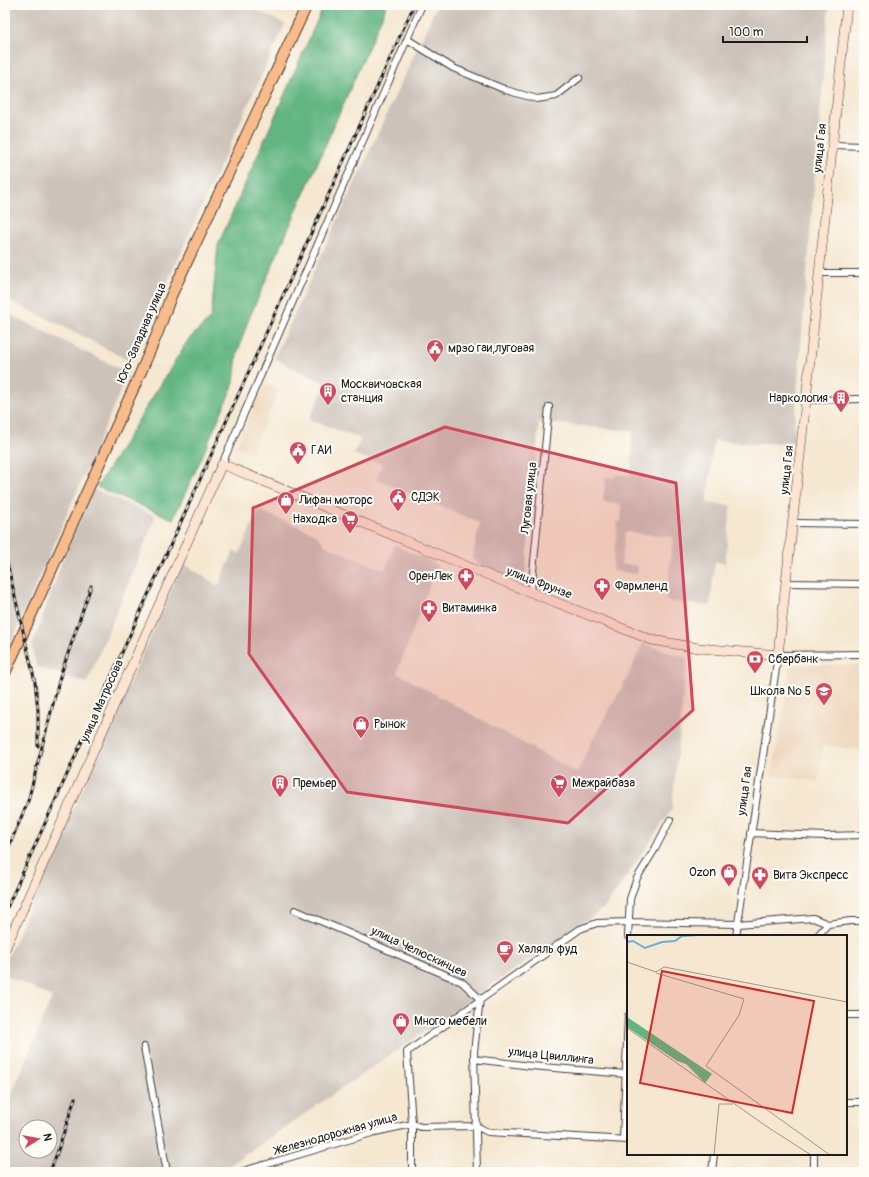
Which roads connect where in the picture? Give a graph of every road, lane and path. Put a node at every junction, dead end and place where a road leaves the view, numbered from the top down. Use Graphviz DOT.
graph roads {
  1 [pos="307,5"];
  2 [pos="422,5"];
  3 [pos="847,5"];
  4 [pos="407,39"];
  5 [pos="579,78"];
  6 [pos="832,145"];
  7 [pos="864,146"];
  8 [pos="820,273"];
  9 [pos="864,273"];
  10 [pos="864,399"];
  11 [pos="806,400"];
  12 [pos="549,407"];
  13 [pos="222,464"];
  14 [pos="793,523"];
  15 [pos="864,524"];
  16 [pos="786,583"];
  17 [pos="864,584"];
  18 [pos="531,592"];
  19 [pos="864,654"];
  20 [pos="778,655"];
  21 [pos="5,673"];
  22 [pos="670,820"];
  23 [pos="751,833"];
  24 [pos="864,835"];
  25 [pos="295,910"];
  26 [pos="864,921"];
  27 [pos="628,922"];
  28 [pos="738,924"];
  29 [pos="828,924"];
  30 [pos="628,935"];
  31 [pos="736,935"];
  32 [pos="819,935"];
  33 [pos="5,949"];
  34 [pos="480,999"];
  35 [pos="864,1015"];
  36 [pos="847,1016"];
  37 [pos="627,1045"];
  38 [pos="144,1047"];
  39 [pos="474,1059"];
  40 [pos="626,1074"];
  41 [pos="847,1102"];
  42 [pos="864,1102"];
  43 [pos="412,1124"];
  44 [pos="476,1126"];
  45 [pos="626,1139"];
  46 [pos="714,1155"];
  47 [pos="814,1155"];
  48 [pos="167,1172"];
  49 [pos="240,1172"];
  50 [pos="412,1172"];
  51 [pos="478,1172"];
  52 [pos="712,1172"];
  53 [pos="814,1172"];
  1 -- 21 [label="main road, Юго-Западная улица"];
  2 -- 4 [label="street"];
  3 -- 6 [label="street, улица Гая"];
  4 -- 5 [label="street"];
  4 -- 13 [label="street"];
  6 -- 7 [label="street"];
  6 -- 8 [label="street, улица Гая"];
  8 -- 9 [label="street"];
  8 -- 11 [label="street, улица Гая"];
  10 -- 11 [label="street"];
  11 -- 14 [label="street, улица Гая"];
  12 -- 18 [label="street, Луговая улица"];
  13 -- 18 [label="street, улица Фрунзе"];
  13 -- 33 [label="street, улица Матросова"];
  14 -- 15 [label="street"];
  14 -- 16 [label="street, улица Гая"];
  16 -- 17 [label="street"];
  16 -- 20 [label="street, улица Гая"];
  18 -- 20 [label="street, улица Фрунзе"];
  19 -- 20 [label="street, улица Фрунзе"];
  20 -- 23 [label="street, улица Гая"];
  22 -- 27 [label="street"];
  23 -- 24 [label="street"];
  23 -- 28 [label="street, улица Гая"];
  25 -- 34 [label="street, улица Челюскинцев"];
  26 -- 29 [label="street"];
  27 -- 28 [label="street"];
  27 -- 30 [label="street"];
  27 -- 34 [label="street"];
  28 -- 29 [label="street"];
  28 -- 31 [label="street, улица Гая"];
  29 -- 32 [label="street"];
  34 -- 39 [label="street"];
  34 -- 43 [label="street"];
  35 -- 36 [label="street"];
  37 -- 40 [label="street"];
  38 -- 48 [label="street"];
  39 -- 40 [label="street, улица Цвиллинга"];
  39 -- 44 [label="street"];
  40 -- 45 [label="street"];
  41 -- 42 [label="street"];
  43 -- 44 [label="street, Железнодорожная улица"];
  43 -- 49 [label="street, Железнодорожная улица"];
  43 -- 50 [label="street"];
  44 -- 45 [label="street, Железнодорожная улица"];
  44 -- 51 [label="street"];
  46 -- 52 [label="street"];
  47 -- 53 [label="street"];
}
